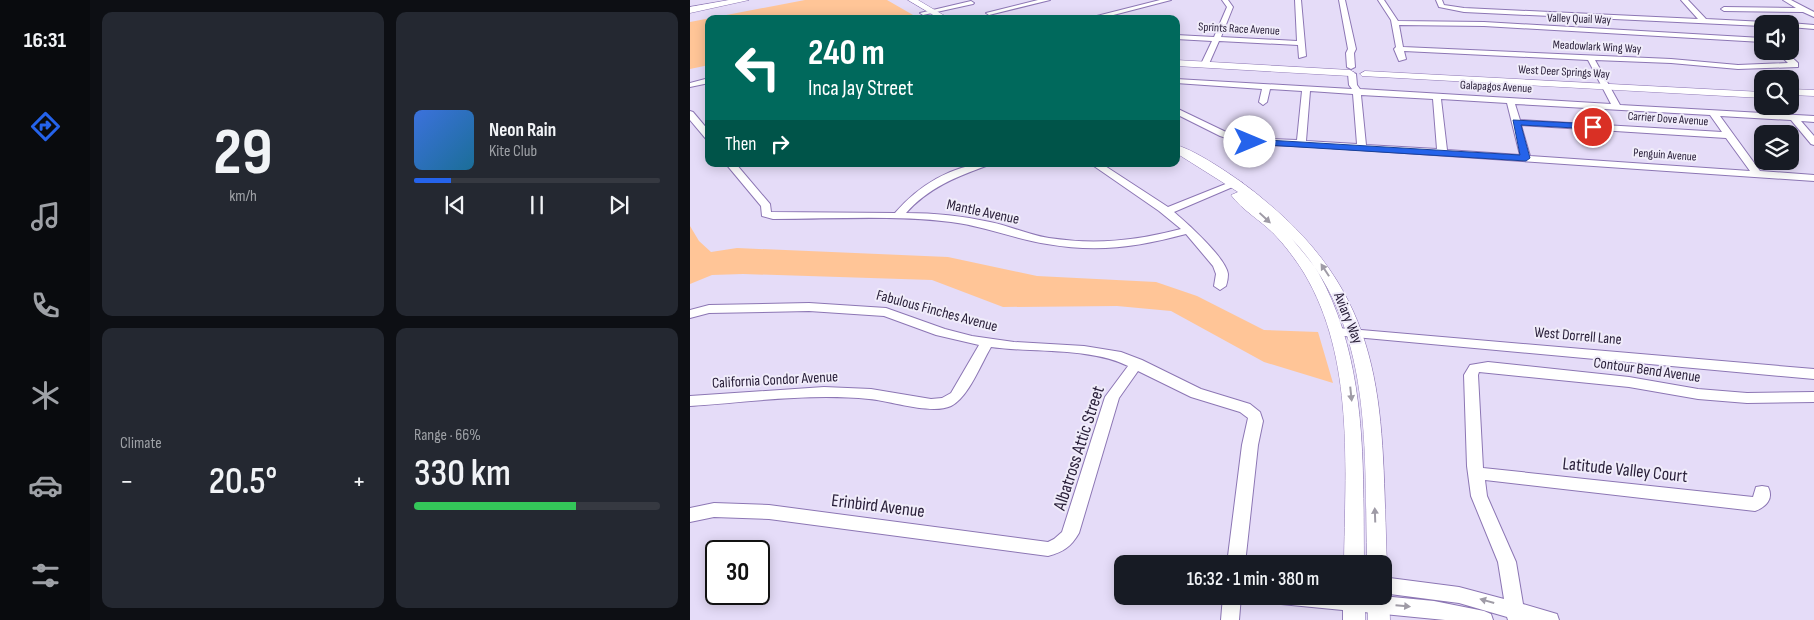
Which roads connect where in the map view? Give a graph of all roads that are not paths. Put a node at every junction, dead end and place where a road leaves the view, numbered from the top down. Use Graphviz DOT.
graph roads {
  1 [pos="696,0"];
  2 [pos="744,0"];
  3 [pos="1043,0"];
  4 [pos="1168,0"];
  5 [pos="1225,0"];
  6 [pos="1298,0"];
  7 [pos="1342,0"];
  8 [pos="1381,0"];
  9 [pos="1439,0"];
  10 [pos="1684,0"];
  11 [pos="1786,0"];
  12 [pos="690,1"];
  13 [pos="909,1"];
  14 [pos="976,5"];
  15 [pos="690,10"];
  16 [pos="1804,10"];
  17 [pos="929,14"];
  18 [pos="994,15"];
  19 [pos="1105,15"];
  20 [pos="1814,15"];
  21 [pos="1731,18"];
  22 [pos="1704,21"];
  23 [pos="1394,23"];
  24 [pos="1754,23"];
  25 [pos="1800,25"];
  26 [pos="1814,26"];
  27 [pos="1180,37"];
  28 [pos="1814,37"];
  29 [pos="1216,39"];
  30 [pos="1754,40"];
  31 [pos="1301,43"];
  32 [pos="1398,49"];
  33 [pos="1302,56"];
  34 [pos="1180,59"];
  35 [pos="1402,59"];
  36 [pos="1592,59"];
  37 [pos="1789,60"];
  38 [pos="1206,62"];
  39 [pos="1180,63"];
  40 [pos="1357,70"];
  41 [pos="705,81"];
  42 [pos="1180,81"];
  43 [pos="1606,84"];
  44 [pos="690,85"];
  45 [pos="1267,86"];
  46 [pos="1306,88"];
  47 [pos="1357,90"];
  48 [pos="1754,91"];
  49 [pos="1799,92"];
  50 [pos="1814,93"];
  51 [pos="1754,94"];
  52 [pos="1437,96"];
  53 [pos="1799,96"];
  54 [pos="1814,97"];
  55 [pos="1510,100"];
  56 [pos="1264,102"];
  57 [pos="1617,107"];
  58 [pos="1180,113"];
  59 [pos="1713,113"];
  60 [pos="690,114"];
  61 [pos="1793,117"];
  62 [pos="1814,119"];
  63 [pos="1516,122"];
  64 [pos="705,132"];
  65 [pos="1729,135"];
  66 [pos="1814,142"];
  67 [pos="1301,143"];
  68 [pos="1362,147"];
  69 [pos="1180,151"];
  70 [pos="1442,152"];
  71 [pos="1526,158"];
  72 [pos="1180,160"];
  73 [pos="733,167"];
  74 [pos="975,167"];
  75 [pos="1101,167"];
  76 [pos="1757,174"];
  77 [pos="1814,178"];
  78 [pos="1228,183"];
  79 [pos="1165,208"];
  80 [pos="898,216"];
  81 [pos="1189,230"];
  82 [pos="1220,286"];
  83 [pos="692,313"];
  84 [pos="1347,333"];
  85 [pos="987,342"];
  86 [pos="1137,363"];
  87 [pos="1814,374"];
  88 [pos="1814,398"];
  89 [pos="690,401"];
  90 [pos="1476,473"];
  91 [pos="1762,492"];
  92 [pos="690,515"];
  93 [pos="1059,545"];
  94 [pos="1237,555"];
  95 [pos="1354,555"];
  96 [pos="1377,555"];
  97 [pos="1392,600"];
  98 [pos="1392,603"];
  99 [pos="1231,605"];
  100 [pos="1516,615"];
  101 [pos="1230,620"];
  102 [pos="1484,620"];
  103 [pos="1550,620"];
  1 -- 12 [label="highway"];
  2 -- 15 [label="highway"];
  3 -- 14 [label="street"];
  4 -- 19 [label="street"];
  5 -- 29 [label="street"];
  6 -- 31 [label="street"];
  7 -- 40 [label="street"];
  8 -- 23 [label="street"];
  9 -- 22 [label="street"];
  10 -- 22 [label="street"];
  11 -- 16 [label="street"];
  13 -- 17 [label="main road"];
  14 -- 17 [label="street"];
  14 -- 18 [label="street"];
  16 -- 20 [label="street"];
  16 -- 21 [label="street"];
  22 -- 24 [label="street"];
  23 -- 30 [label="street, Valley Quail Way"];
  23 -- 32 [label="street"];
  25 -- 26 [label="street"];
  25 -- 28 [label="street"];
  27 -- 29 [label="street, Sprints Race Avenue"];
  29 -- 31 [label="street, Sprints Race Avenue"];
  29 -- 38 [label="street"];
  31 -- 33 [label="street"];
  32 -- 35 [label="street"];
  32 -- 36 [label="street, Meadowlark Wing Way"];
  34 -- 38 [label="main road, West Deer Springs Way"];
  36 -- 37 [label="street, Meadowlark Wing Way"];
  36 -- 43 [label="street"];
  38 -- 39 [label="main road, West Deer Springs Way"];
  38 -- 40 [label="main road, West Deer Springs Way"];
  40 -- 43 [label="main road, West Deer Springs Way"];
  40 -- 47 [label="street"];
  41 -- 44 [label="street"];
  42 -- 45 [label="street, Galapagos Avenue"];
  43 -- 48 [label="main road, West Deer Springs Way"];
  43 -- 51 [label="main road, West Deer Springs Way"];
  43 -- 57 [label="street"];
  45 -- 46 [label="street, Galapagos Avenue"];
  45 -- 56 [label="street"];
  46 -- 47 [label="street, Galapagos Avenue"];
  46 -- 67 [label="street"];
  47 -- 52 [label="street, Galapagos Avenue"];
  47 -- 68 [label="street"];
  49 -- 50 [label="main road"];
  52 -- 55 [label="street, Galapagos Avenue"];
  52 -- 70 [label="street"];
  53 -- 54 [label="main road"];
  55 -- 57 [label="street, Galapagos Avenue"];
  55 -- 63 [label="street"];
  57 -- 59 [label="street, Galapagos Avenue"];
  58 -- 67 [label="street, Penguin Avenue"];
  59 -- 61 [label="street, Galapagos Avenue"];
  59 -- 65 [label="street"];
  60 -- 64 [label="street"];
  61 -- 62 [label="street, Galapagos Avenue"];
  61 -- 66 [label="street"];
  63 -- 65 [label="street, Carrier Dove Avenue"];
  63 -- 71 [label="street"];
  65 -- 76 [label="street"];
  67 -- 68 [label="street, Penguin Avenue"];
  68 -- 70 [label="street, Penguin Avenue"];
  69 -- 78 [label="main road, Aviary Way"];
  70 -- 71 [label="street, Penguin Avenue"];
  71 -- 76 [label="street, Penguin Avenue"];
  72 -- 78 [label="main road, Aviary Way"];
  73 -- 80 [label="street, Mantle Avenue"];
  74 -- 80 [label="street"];
  75 -- 79 [label="street"];
  76 -- 77 [label="street, Penguin Avenue"];
  78 -- 79 [label="street"];
  78 -- 84 [label="main road, Aviary Way"];
  79 -- 81 [label="street"];
  80 -- 81 [label="street, Mantle Avenue"];
  81 -- 82 [label="street"];
  83 -- 85 [label="street, Fabulous Finches Avenue"];
  84 -- 87 [label="street, West Dorrell Lane"];
  84 -- 95 [label="main road, Aviary Way, one-way"];
  96 -- 84 [label="main road, Aviary Way, one-way"];
  85 -- 86 [label="street, Fabulous Finches Avenue"];
  85 -- 89 [label="street, California Condor Avenue"];
  86 -- 93 [label="street, Albatross Attic Street"];
  86 -- 94 [label="street, Fabulous Finches Avenue"];
  88 -- 90 [label="street, Contour Bend Avenue"];
  90 -- 91 [label="street, Latitude Valley Court"];
  90 -- 100 [label="street"];
  92 -- 93 [label="street, Erinbird Avenue"];
  100 -- 97 [label="street, one-way"];
  98 -- 102 [label="street, one-way"];
  99 -- 101 [label="street"];
  100 -- 103 [label="street"];
}
